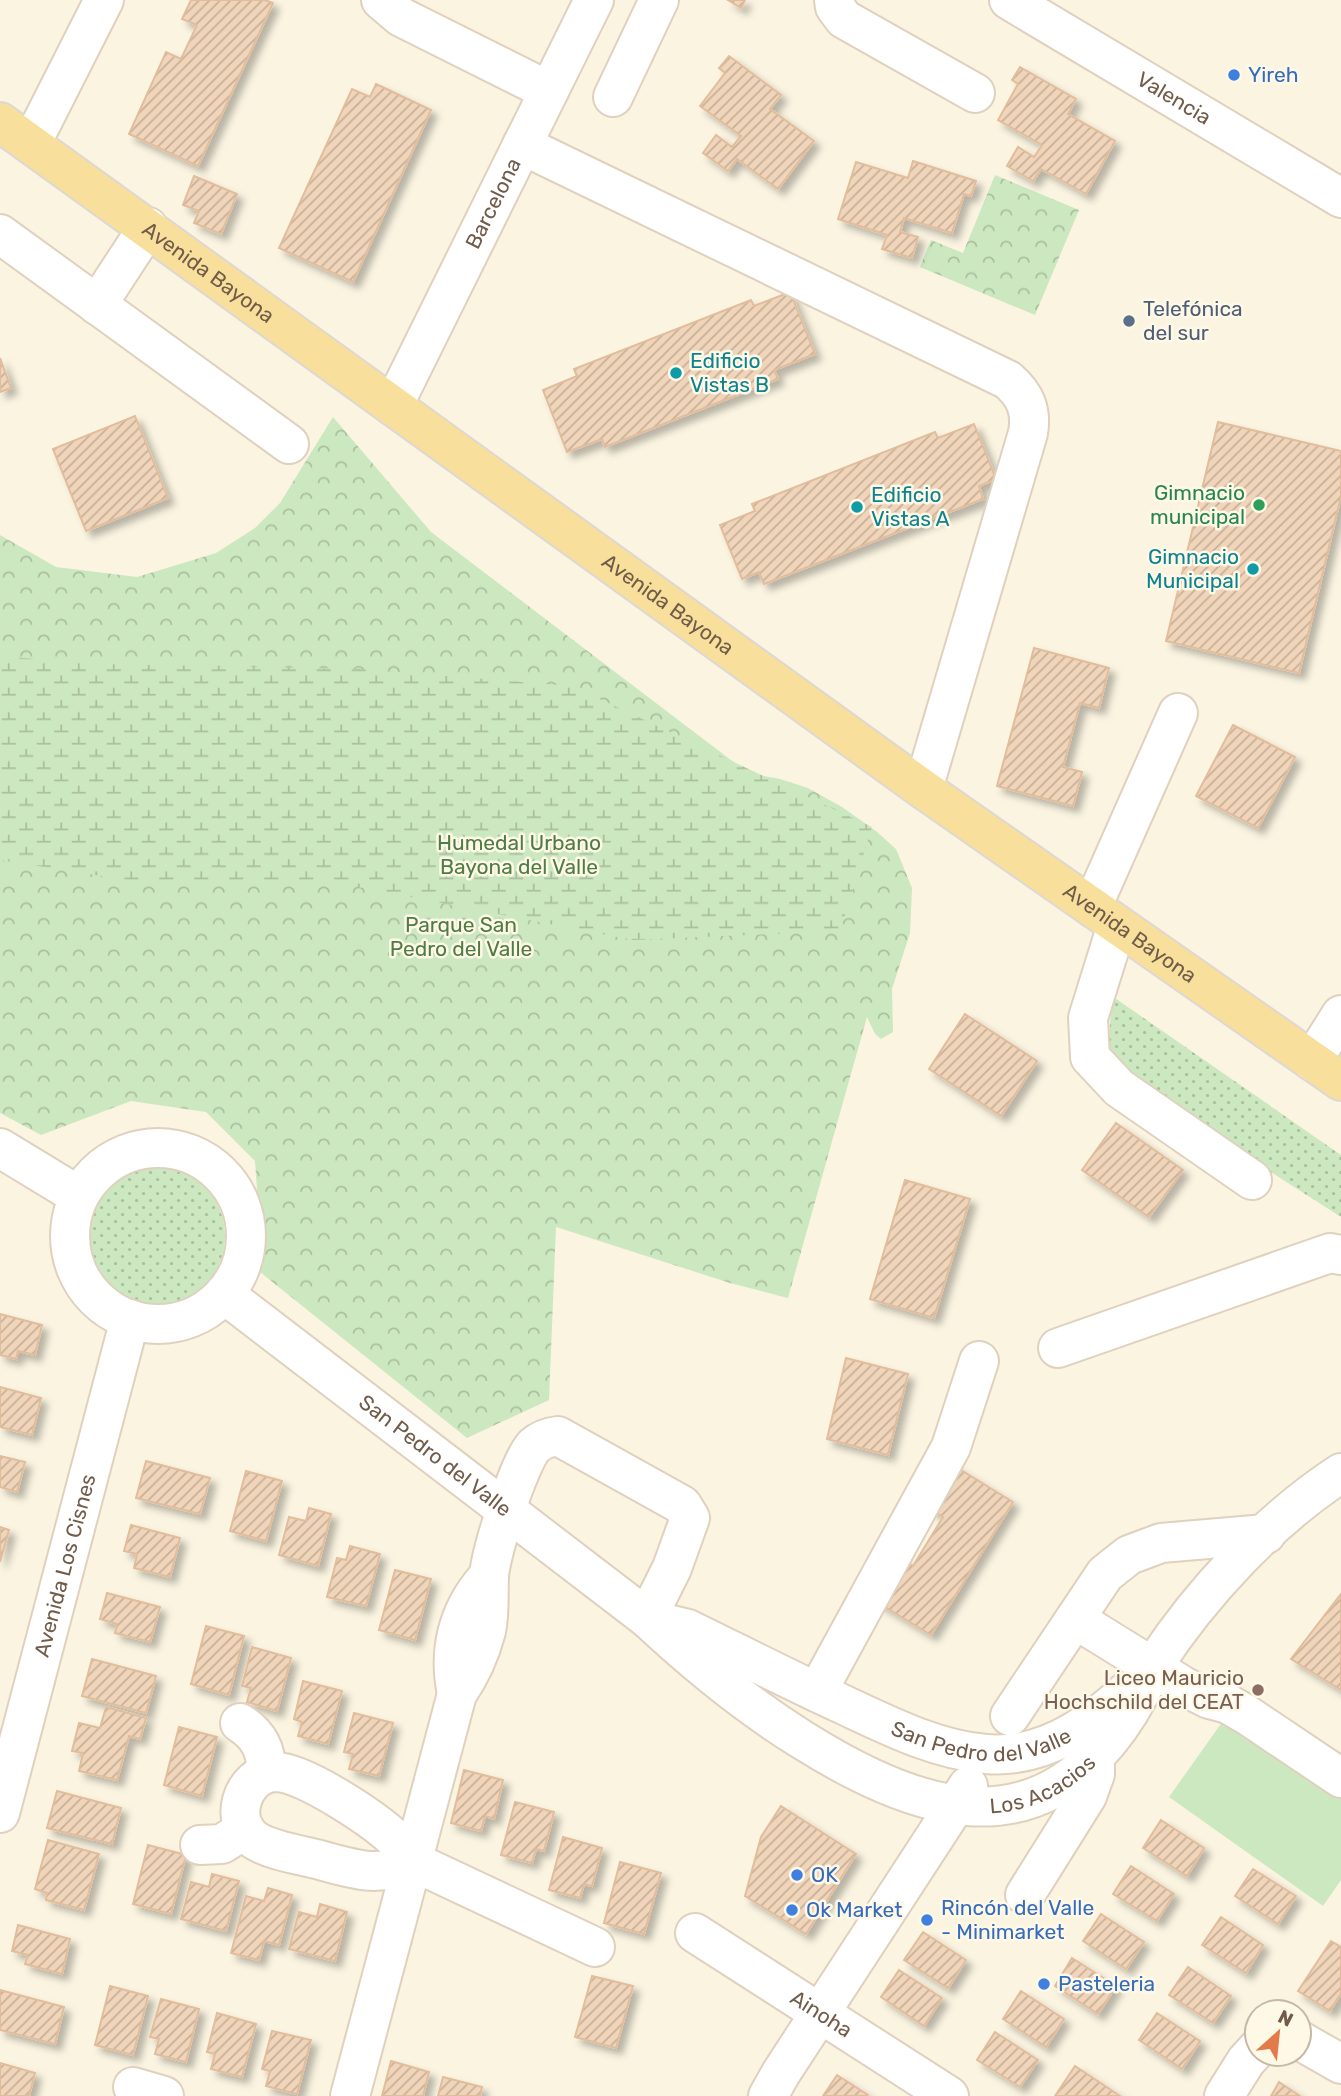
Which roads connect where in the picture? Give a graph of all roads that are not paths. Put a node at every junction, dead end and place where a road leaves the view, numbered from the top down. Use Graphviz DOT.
graph roads {
  1 [pos="104,0"];
  2 [pos="381,0"];
  3 [pos="594,0"];
  4 [pos="659,0"];
  5 [pos="834,0"];
  6 [pos="1009,0"];
  7 [pos="549,90"];
  8 [pos="975,93"];
  9 [pos="613,97"];
  10 [pos="0,122"];
  11 [pos="32,144"];
  12 [pos="522,145"];
  13 [pos="1341,198"];
  14 [pos="148,227"];
  15 [pos="0,234"];
  16 [pos="97,305"];
  17 [pos="393,406"];
  18 [pos="289,444"];
  19 [pos="1178,713"];
  20 [pos="923,789"];
  21 [pos="1105,916"];
  22 [pos="1341,1015"];
  23 [pos="1326,1071"];
  24 [pos="0,1148"];
  25 [pos="1252,1180"];
  26 [pos="79,1196"];
  27 [pos="1341,1255"];
  28 [pos="224,1294"];
  29 [pos="130,1319"];
  30 [pos="1058,1348"];
  31 [pos="979,1362"];
  32 [pos="1341,1473"];
  33 [pos="506,1510"];
  34 [pos="1266,1534"];
  35 [pos="647,1618"];
  36 [pos="1075,1619"];
  37 [pos="1152,1668"];
  38 [pos="826,1696"];
  39 [pos="1010,1716"];
  40 [pos="240,1723"];
  41 [pos="813,1746"];
  42 [pos="987,1755"];
  43 [pos="1095,1757"];
  44 [pos="266,1773"];
  45 [pos="1341,1778"];
  46 [pos="956,1804"];
  47 [pos="0,1813"];
  48 [pos="245,1829"];
  49 [pos="200,1845"];
  50 [pos="412,1861"];
  51 [pos="1025,1895"];
  52 [pos="695,1933"];
  53 [pos="595,1947"];
  54 [pos="819,2013"];
  55 [pos="1313,2048"];
  56 [pos="1341,2064"];
  57 [pos="1243,2066"];
  58 [pos="350,2096"];
  59 [pos="768,2096"];
  60 [pos="948,2096"];
  61 [pos="1224,2096"];
  1 -- 11 [label="street"];
  2 -- 7 [label="street"];
  3 -- 7 [label="street, Barcelona"];
  4 -- 9 [label="street"];
  5 -- 8 [label="street"];
  6 -- 13 [label="street, Valencia"];
  7 -- 12 [label="street, Barcelona"];
  10 -- 11 [label="main road, Avenida Bayona"];
  11 -- 14 [label="main road, Avenida Bayona"];
  12 -- 17 [label="street, Barcelona"];
  12 -- 20 [label="street"];
  14 -- 16 [label="street"];
  14 -- 17 [label="main road, Avenida Bayona"];
  15 -- 16 [label="street"];
  16 -- 18 [label="street"];
  17 -- 20 [label="main road, Avenida Bayona"];
  19 -- 21 [label="street"];
  20 -- 21 [label="main road, Avenida Bayona"];
  21 -- 23 [label="main road, Avenida Bayona"];
  21 -- 25 [label="street"];
  22 -- 23 [label="street"];
  24 -- 26 [label="street"];
  26 -- 28 [label="street"];
  26 -- 29 [label="street"];
  27 -- 30 [label="street"];
  28 -- 29 [label="street"];
  28 -- 33 [label="street, San Pedro del Valle"];
  29 -- 47 [label="street, Avenida Los Cisnes"];
  31 -- 38 [label="street"];
  32 -- 34 [label="street, Los Acacios"];
  33 -- 35 [label="street, San Pedro del Valle"];
  33 -- 35 [label="street"];
  33 -- 50 [label="street"];
  34 -- 36 [label="street"];
  34 -- 37 [label="street, Los Acacios"];
  35 -- 38 [label="street, San Pedro del Valle"];
  35 -- 41 [label="street, San Pedro del Valle"];
  36 -- 37 [label="street"];
  36 -- 39 [label="street"];
  37 -- 42 [label="street, San Pedro del Valle"];
  37 -- 43 [label="street, Los Acacios"];
  37 -- 45 [label="street"];
  38 -- 41 [label="street"];
  38 -- 42 [label="street, San Pedro del Valle"];
  40 -- 44 [label="street"];
  41 -- 46 [label="street, San Pedro del Valle"];
  42 -- 46 [label="street"];
  43 -- 46 [label="street, Los Acacios"];
  43 -- 51 [label="street"];
  44 -- 48 [label="street"];
  44 -- 50 [label="street"];
  46 -- 54 [label="street, Los Acacios"];
  48 -- 49 [label="street"];
  48 -- 50 [label="street"];
  50 -- 53 [label="street"];
  50 -- 58 [label="street"];
  52 -- 54 [label="street, Ainoha"];
  54 -- 59 [label="street, Los Acacios"];
  54 -- 60 [label="street, Ainoha"];
  55 -- 56 [label="street"];
  57 -- 61 [label="street"];
}
